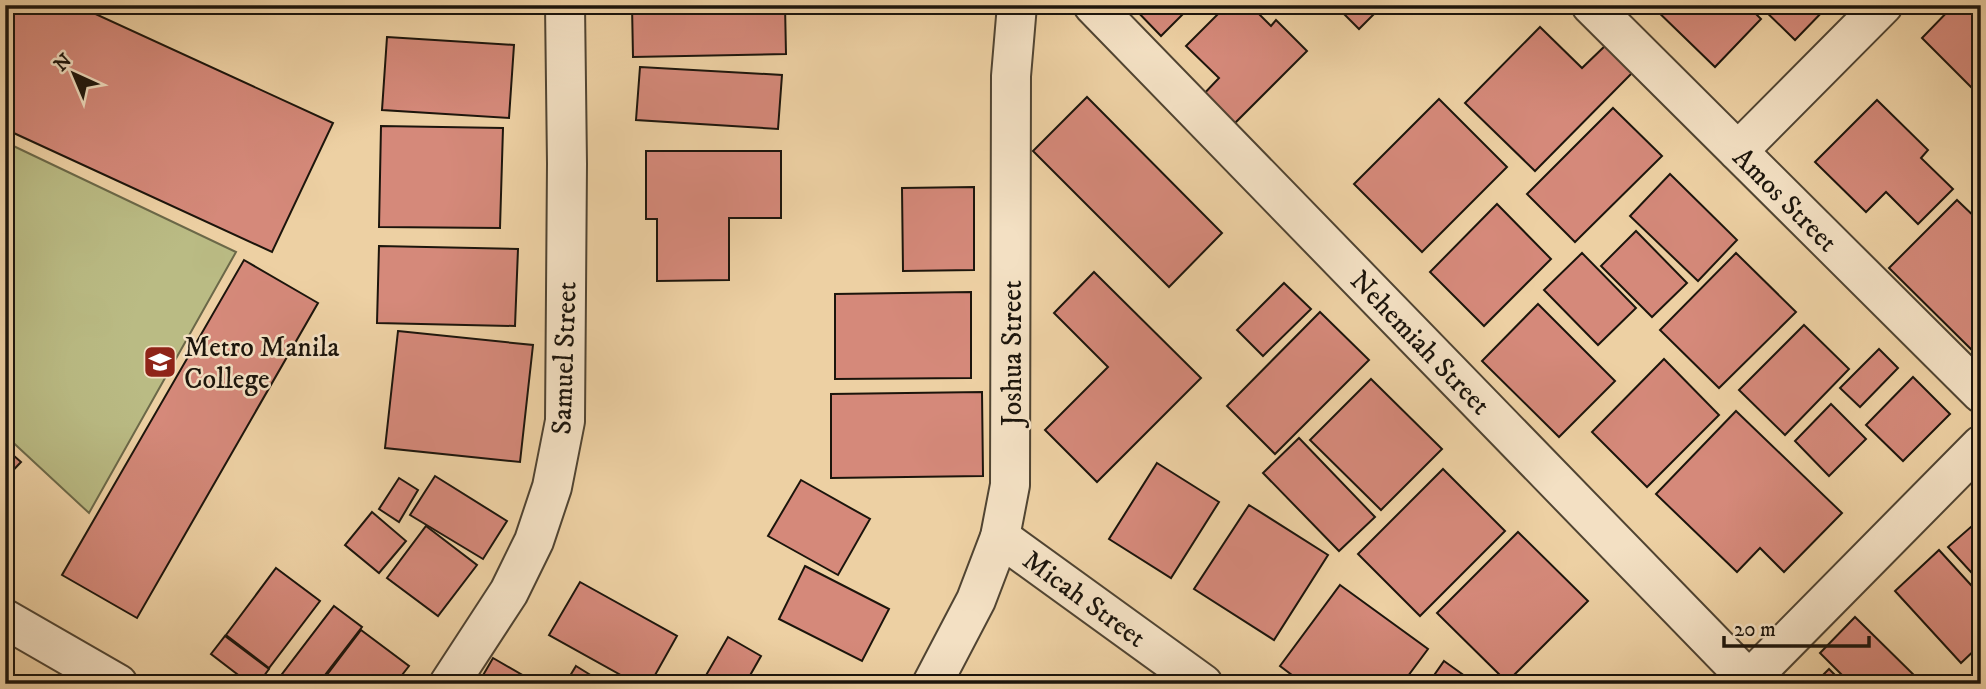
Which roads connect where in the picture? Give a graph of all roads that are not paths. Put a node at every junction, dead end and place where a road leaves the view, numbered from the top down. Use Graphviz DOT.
graph roads {
  1 [pos="565,5"];
  2 [pos="1017,5"];
  3 [pos="1093,5"];
  4 [pos="1591,5"];
  5 [pos="1883,5"];
  6 [pos="1738,151"];
  7 [pos="1981,393"];
  8 [pos="1981,445"];
  9 [pos="1000,537"];
  10 [pos="5,620"];
  11 [pos="1747,682"];
  12 [pos="118,684"];
  13 [pos="449,684"];
  14 [pos="932,684"];
  15 [pos="1203,684"];
  1 -- 13 [label="street, Samuel Street"];
  2 -- 9 [label="street, Joshua Street"];
  3 -- 11 [label="street, Nehemiah Street"];
  4 -- 6 [label="street, Amos Street"];
  5 -- 6 [label="street"];
  6 -- 7 [label="street, Amos Street"];
  8 -- 11 [label="street"];
  9 -- 14 [label="street, Joshua Street"];
  9 -- 15 [label="street, Micah Street"];
  10 -- 12 [label="street"];
}
